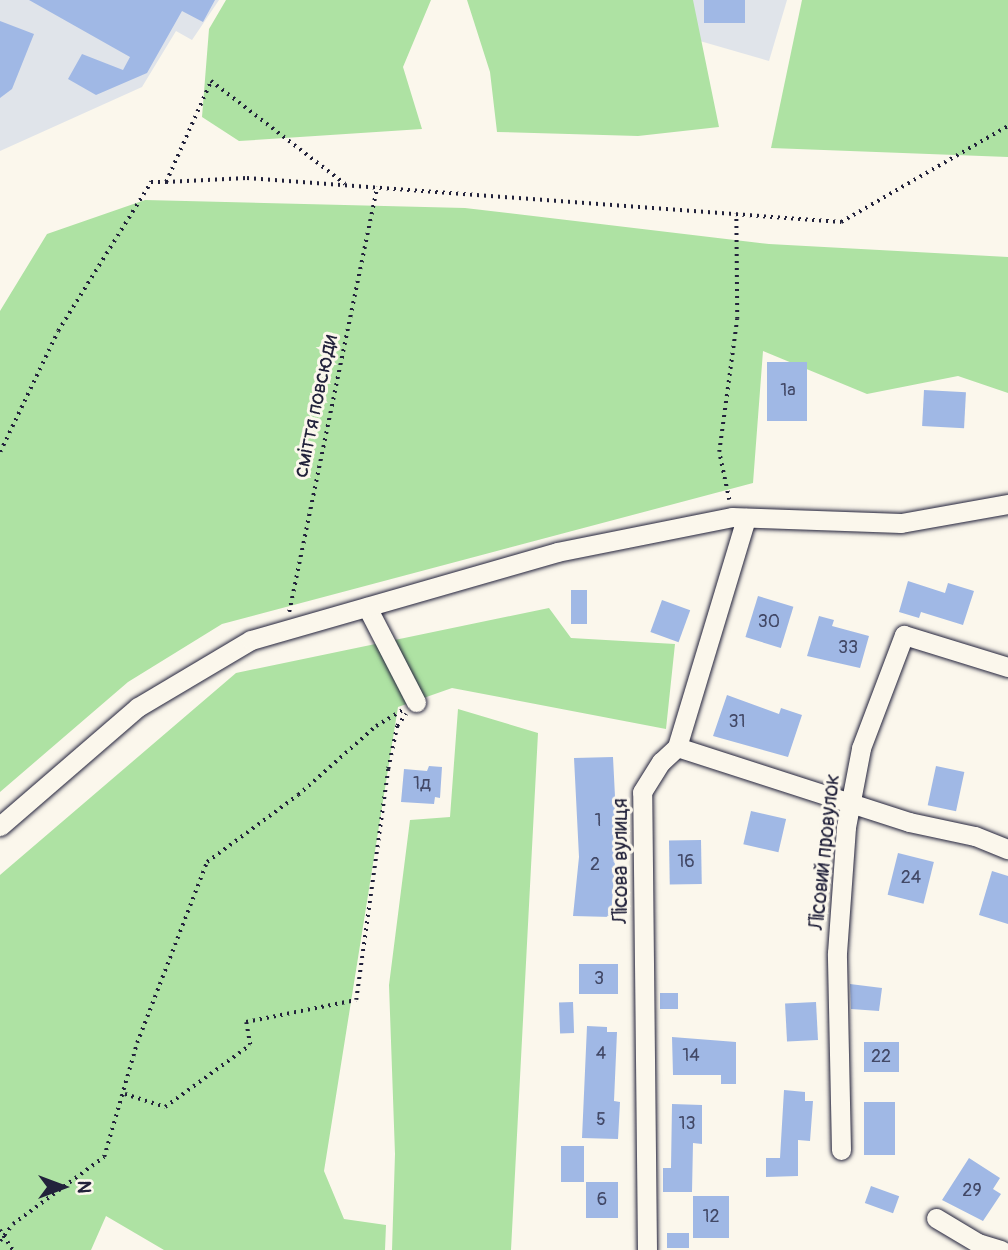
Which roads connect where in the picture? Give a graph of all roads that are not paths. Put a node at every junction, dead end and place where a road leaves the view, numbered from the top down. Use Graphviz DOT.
graph roads {
  1 [pos="1008,504"];
  2 [pos="739,517"];
  3 [pos="367,607"];
  4 [pos="1008,667"];
  5 [pos="416,702"];
  6 [pos="677,747"];
  7 [pos="850,804"];
  8 [pos="0,826"];
  9 [pos="1008,849"];
  10 [pos="841,1150"];
  11 [pos="936,1218"];
  12 [pos="647,1250"];
  13 [pos="1001,1250"];
  1 -- 2 [label="street"];
  2 -- 3 [label="street"];
  2 -- 6 [label="street"];
  3 -- 5 [label="street"];
  3 -- 8 [label="street"];
  4 -- 7 [label="street, Лісовий провулок"];
  6 -- 7 [label="street"];
  6 -- 12 [label="street, Лісова вулиця"];
  7 -- 9 [label="street"];
  7 -- 10 [label="street, Лісовий провулок"];
  11 -- 13 [label="street"];
}
